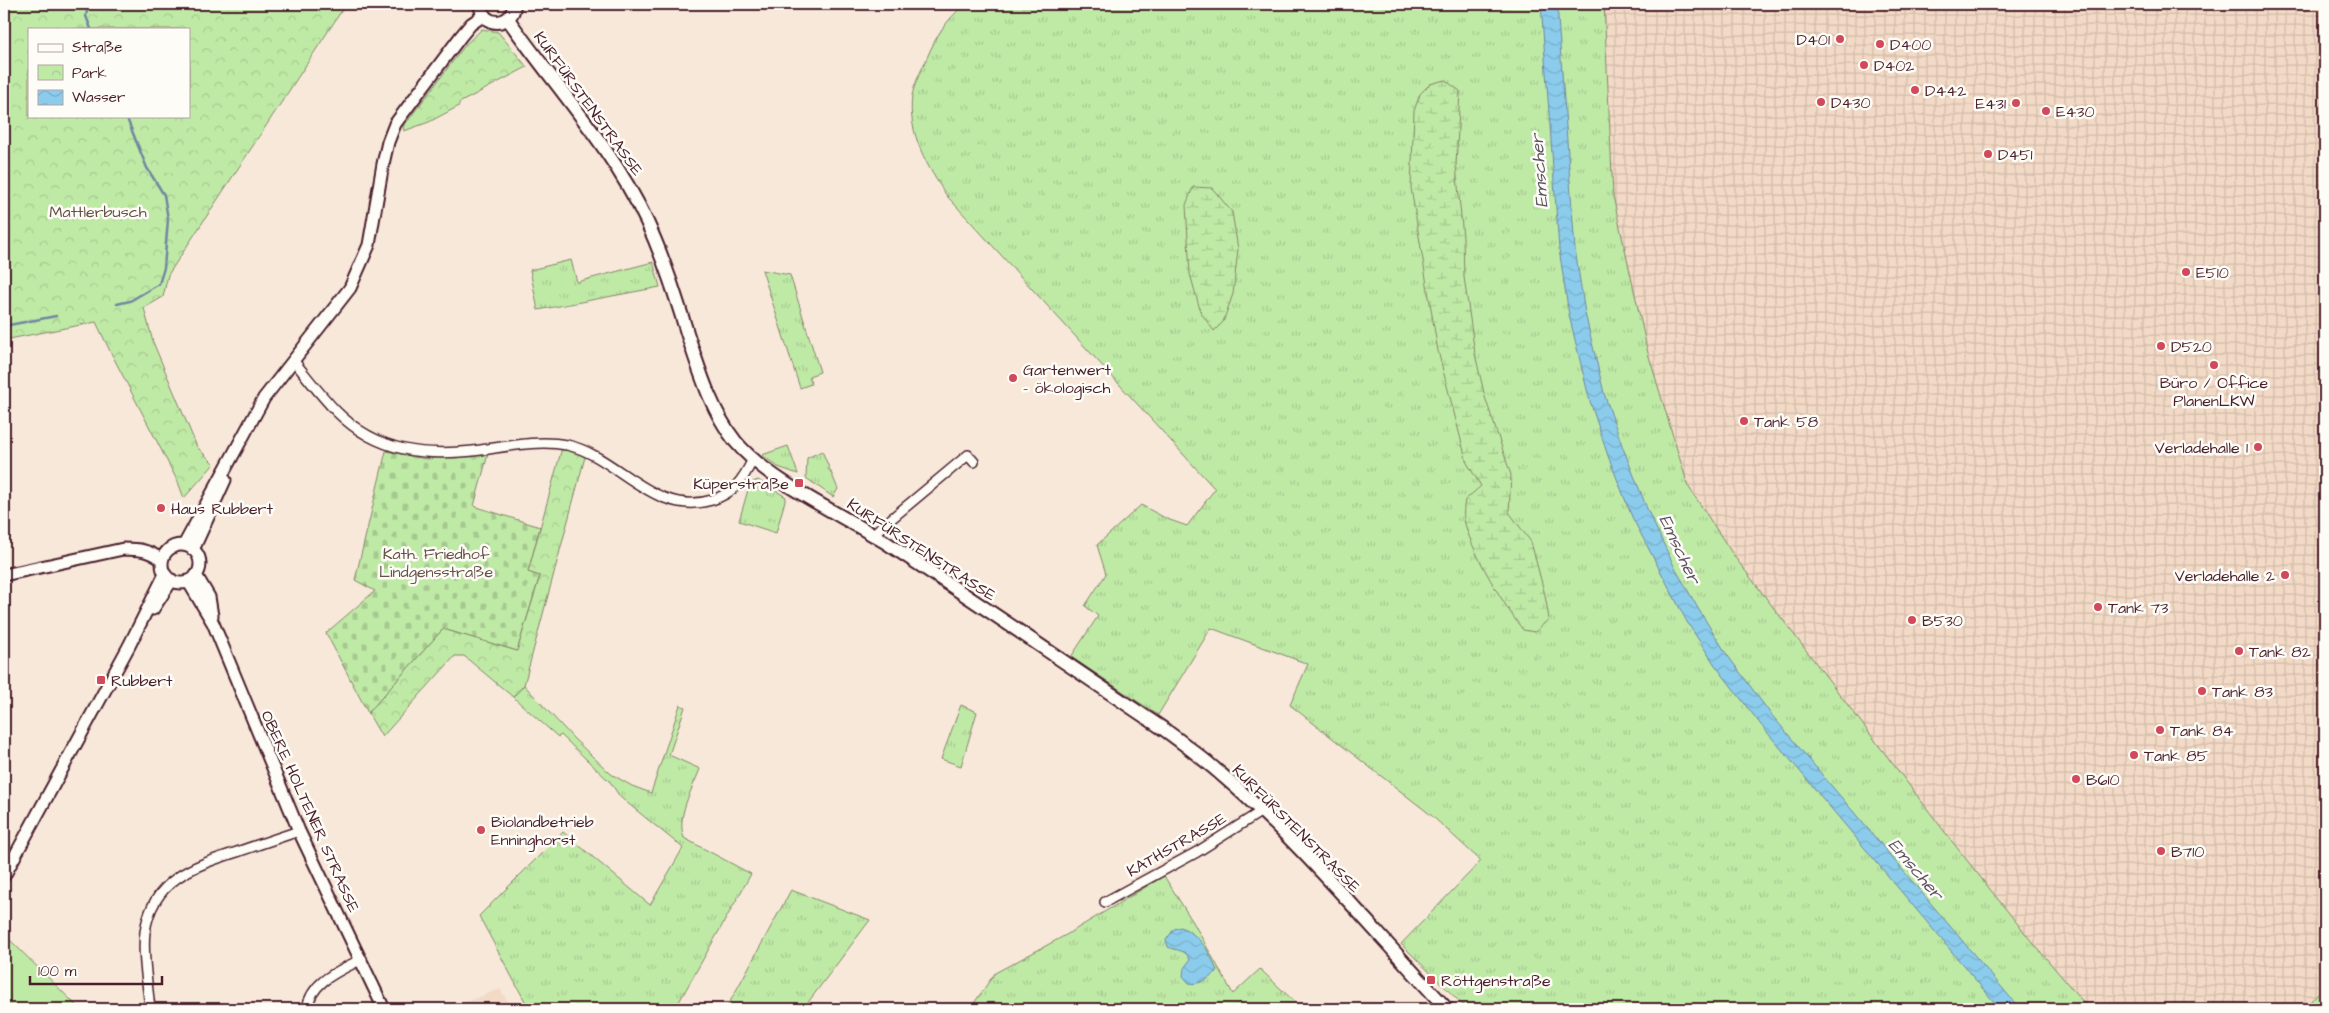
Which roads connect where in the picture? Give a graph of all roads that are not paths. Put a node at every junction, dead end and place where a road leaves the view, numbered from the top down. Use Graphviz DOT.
graph roads {
  1 [pos="514,4"];
  2 [pos="482,10"];
  3 [pos="508,19"];
  4 [pos="293,360"];
  5 [pos="753,459"];
  6 [pos="974,462"];
  7 [pos="873,534"];
  8 [pos="188,548"];
  9 [pos="165,555"];
  10 [pos="4,575"];
  11 [pos="168,577"];
  12 [pos="192,578"];
  13 [pos="1262,811"];
  14 [pos="299,831"];
  15 [pos="4,876"];
  16 [pos="1105,902"];
  17 [pos="362,959"];
  18 [pos="150,1009"];
  19 [pos="307,1009"];
  20 [pos="384,1009"];
  21 [pos="1447,1009"];
  1 -- 3 [label="main road"];
  2 -- 3 [label="main road"];
  2 -- 4 [label="street"];
  3 -- 5 [label="main road, KURFÜRSTENSTRASSE"];
  4 -- 5 [label="street"];
  4 -- 8 [label="street"];
  5 -- 7 [label="main road, KURFÜRSTENSTRASSE"];
  6 -- 7 [label="street"];
  7 -- 13 [label="main road, KURFÜRSTENSTRASSE"];
  8 -- 9 [label="street"];
  8 -- 12 [label="street"];
  9 -- 10 [label="street"];
  9 -- 11 [label="street"];
  11 -- 12 [label="street"];
  11 -- 15 [label="street"];
  12 -- 14 [label="street, OBERE HOLTENER STRASSE"];
  13 -- 16 [label="street, KATHSTRASSE"];
  13 -- 21 [label="main road, KURFÜRSTENSTRASSE"];
  14 -- 17 [label="street, OBERE HOLTENER STRASSE"];
  14 -- 18 [label="street"];
  17 -- 19 [label="street"];
  17 -- 20 [label="street, OBERE HOLTENER STRASSE"];
}
